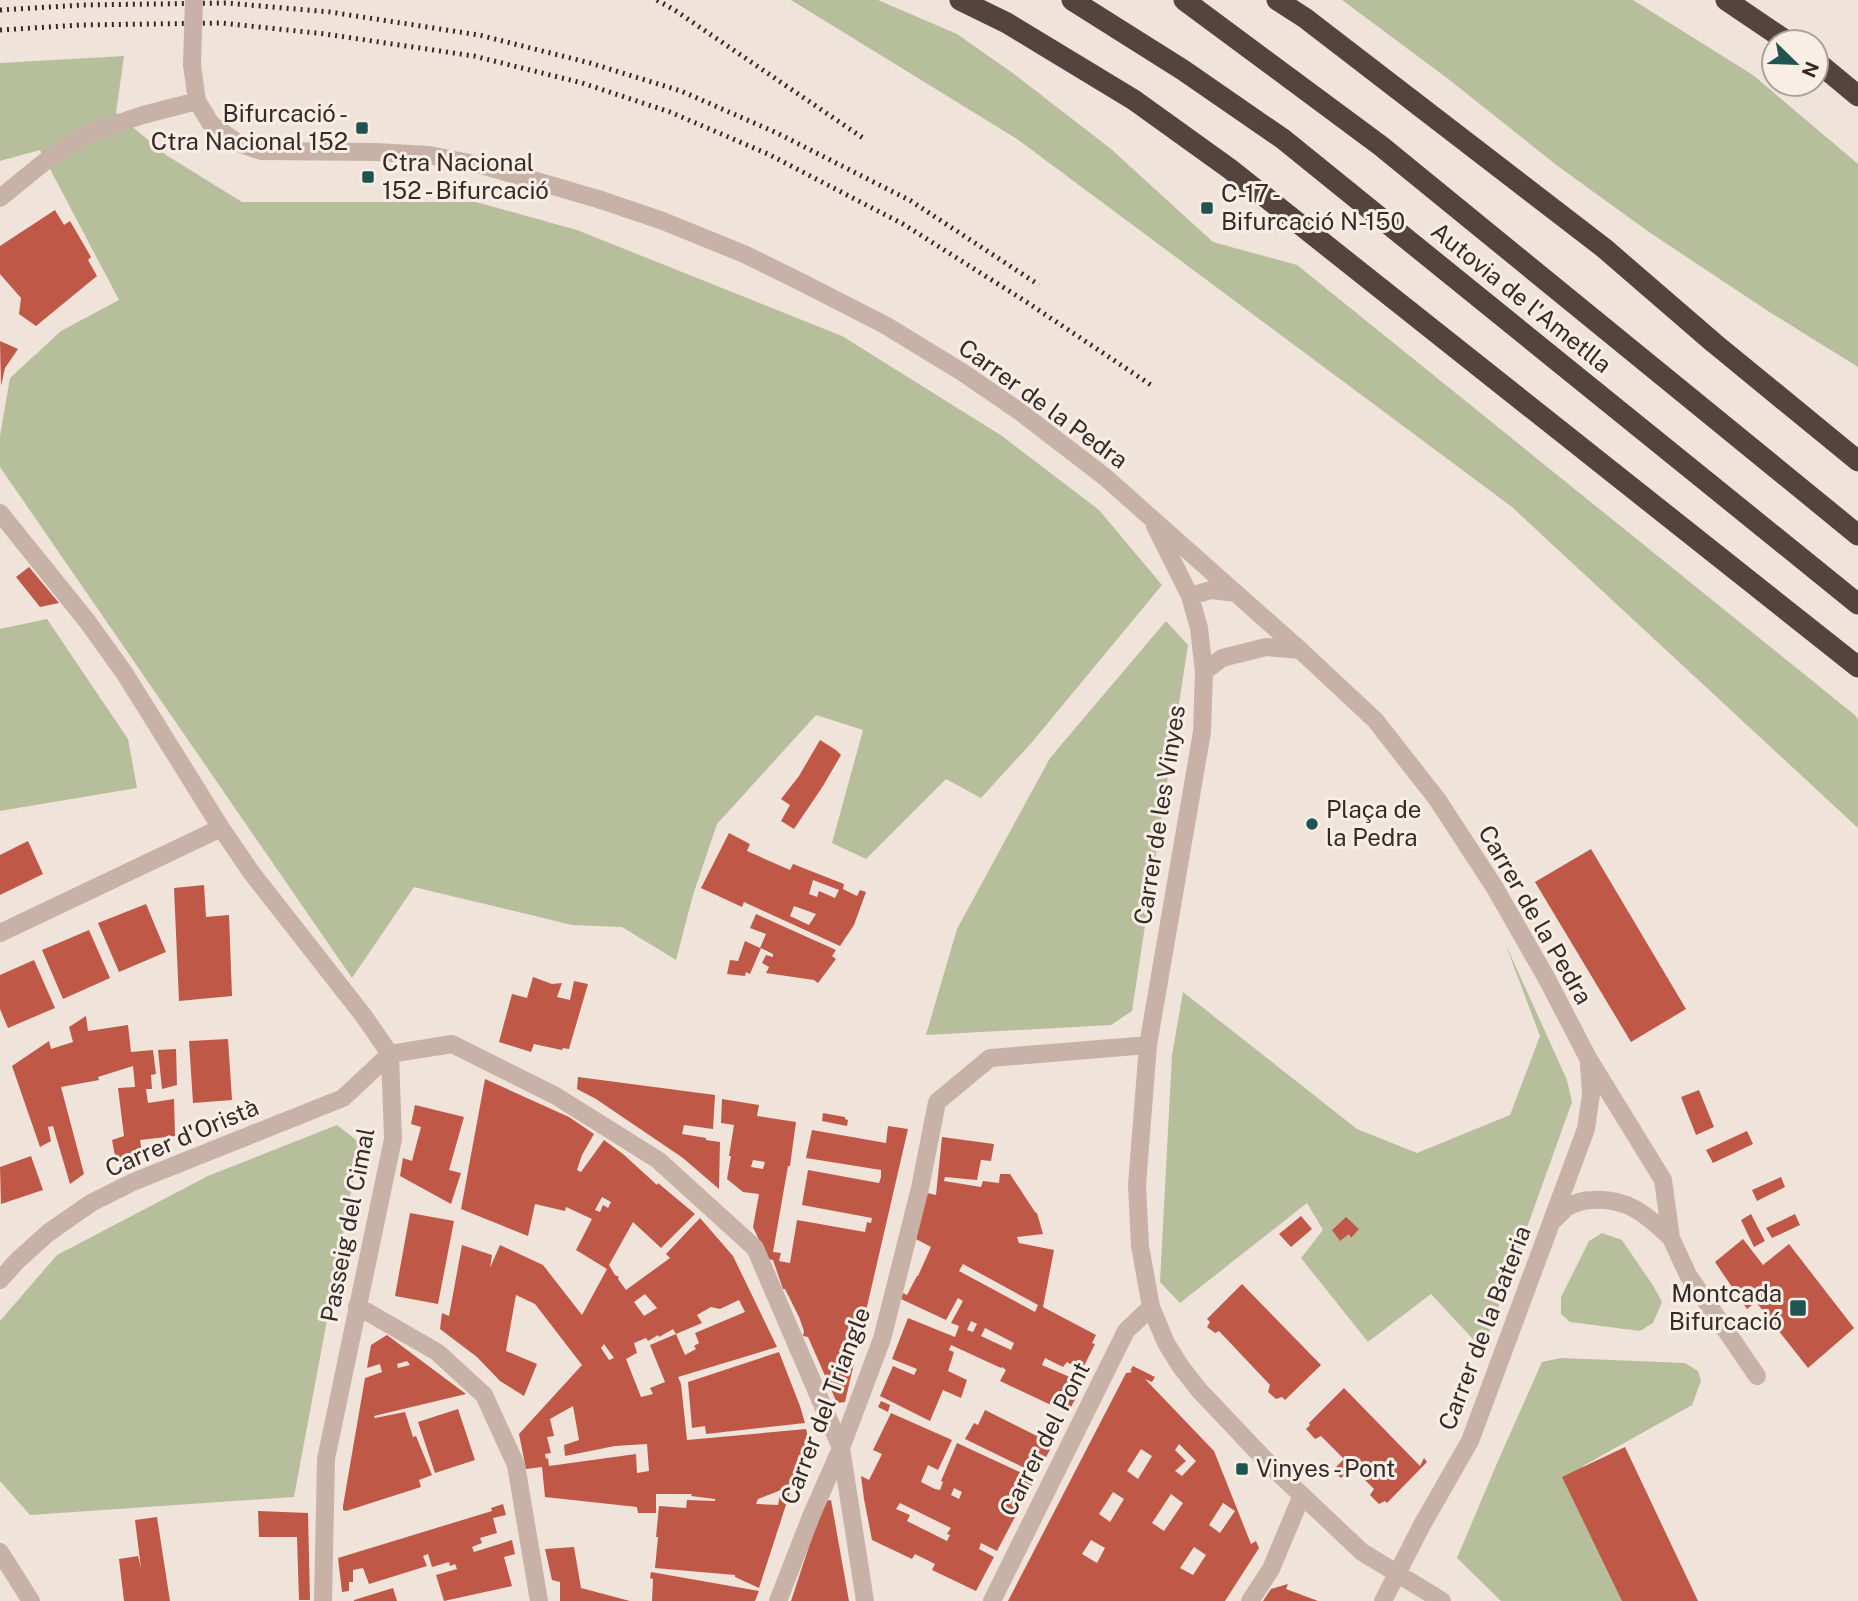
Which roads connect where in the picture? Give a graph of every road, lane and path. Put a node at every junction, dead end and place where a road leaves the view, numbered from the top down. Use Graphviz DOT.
graph roads {
  1 [pos="194,0"];
  2 [pos="960,0"];
  3 [pos="1072,0"];
  4 [pos="1184,0"];
  5 [pos="1277,0"];
  6 [pos="1726,0"];
  7 [pos="1767,28"];
  8 [pos="1830,73"];
  9 [pos="1858,96"];
  10 [pos="197,101"];
  11 [pos="0,198"];
  12 [pos="1858,461"];
  13 [pos="0,513"];
  14 [pos="1150,517"];
  15 [pos="1858,535"];
  16 [pos="1236,593"];
  17 [pos="1190,596"];
  18 [pos="1858,604"];
  19 [pos="1300,650"];
  20 [pos="1858,667"];
  21 [pos="1204,672"];
  22 [pos="221,828"];
  23 [pos="0,933"];
  24 [pos="1148,1045"];
  25 [pos="390,1054"];
  26 [pos="1588,1058"];
  27 [pos="1550,1224"];
  28 [pos="1671,1238"];
  29 [pos="0,1280"];
  30 [pos="357,1306"];
  31 [pos="1151,1307"];
  32 [pos="1757,1376"];
  33 [pos="841,1448"];
  34 [pos="1302,1495"];
  35 [pos="0,1552"];
  36 [pos="1397,1574"];
  37 [pos="31,1601"];
  38 [pos="323,1601"];
  39 [pos="539,1601"];
  40 [pos="778,1601"];
  41 [pos="865,1601"];
  42 [pos="992,1601"];
  43 [pos="1250,1601"];
  44 [pos="1383,1601"];
  45 [pos="1442,1601"];
  1 -- 10 [label="street, bridge"];
  2 -- 20 [label="highway"];
  3 -- 18 [label="highway, Autovia de l'Ametlla"];
  4 -- 15 [label="highway, Autovia de l'Ametlla"];
  5 -- 12 [label="highway"];
  6 -- 7 [label="highway"];
  8 -- 9 [label="highway"];
  10 -- 11 [label="street"];
  10 -- 14 [label="street, Carrer de la Pedra"];
  13 -- 22 [label="street"];
  14 -- 16 [label="street, Carrer de la Pedra"];
  14 -- 17 [label="street, Carrer de les Vinyes"];
  16 -- 17 [label="street"];
  16 -- 19 [label="street, Carrer de la Pedra"];
  17 -- 21 [label="street, Carrer de les Vinyes"];
  19 -- 21 [label="street"];
  19 -- 26 [label="street, Carrer de la Pedra"];
  21 -- 24 [label="street, Carrer de les Vinyes"];
  22 -- 23 [label="street"];
  22 -- 25 [label="street"];
  24 -- 31 [label="street, Carrer de les Vinyes"];
  24 -- 33 [label="street, Carrer del Triangle"];
  25 -- 29 [label="street, Carrer d'Oristà"];
  25 -- 30 [label="street, Passeig del Cimal"];
  25 -- 33 [label="street"];
  26 -- 27 [label="street, Carrer de la Bateria"];
  26 -- 28 [label="street, Carrer de la Pedra"];
  27 -- 28 [label="street, Carrer de la Pedra"];
  27 -- 36 [label="street, Carrer de la Bateria"];
  28 -- 32 [label="street, Carrer de la Pedra"];
  30 -- 38 [label="street, Passeig del Cimal"];
  30 -- 39 [label="street"];
  31 -- 34 [label="street, Carrer de les Vinyes"];
  31 -- 42 [label="street, Carrer del Pont"];
  33 -- 40 [label="street, Carrer del Triangle"];
  33 -- 41 [label="street"];
  34 -- 36 [label="street, Carrer de les Vinyes"];
  34 -- 43 [label="street"];
  35 -- 37 [label="street"];
  36 -- 44 [label="street, Carrer de la Bateria"];
  36 -- 45 [label="street, Carrer de les Vinyes"];
}
